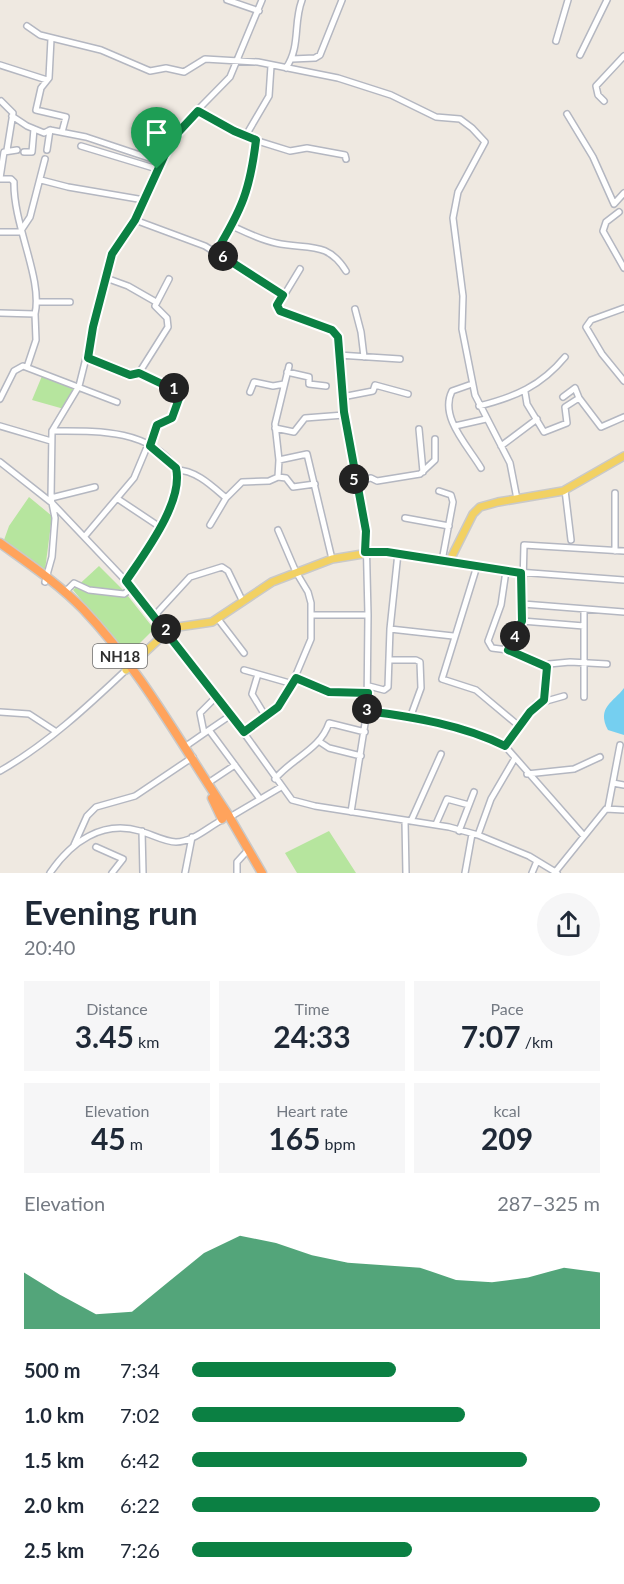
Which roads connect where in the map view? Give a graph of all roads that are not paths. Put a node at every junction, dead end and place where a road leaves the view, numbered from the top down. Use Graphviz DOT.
graph roads {
  1 [pos="227,0"];
  2 [pos="262,0"];
  3 [pos="302,0"];
  4 [pos="342,0"];
  5 [pos="568,0"];
  6 [pos="607,0"];
  7 [pos="259,11"];
  8 [pos="27,26"];
  9 [pos="51,39"];
  10 [pos="555,42"];
  11 [pos="580,55"];
  12 [pos="292,59"];
  13 [pos="623,61"];
  14 [pos="238,62"];
  15 [pos="0,65"];
  16 [pos="271,66"];
  17 [pos="286,68"];
  18 [pos="47,80"];
  19 [pos="1,101"];
  20 [pos="604,101"];
  21 [pos="198,111"];
  22 [pos="567,114"];
  23 [pos="12,116"];
  24 [pos="34,129"];
  25 [pos="50,130"];
  26 [pos="62,132"];
  27 [pos="245,136"];
  28 [pos="256,140"];
  29 [pos="81,146"];
  30 [pos="7,150"];
  31 [pos="47,150"];
  32 [pos="45,159"];
  33 [pos="346,159"];
  34 [pos="161,162"];
  35 [pos="157,169"];
  36 [pos="0,178"];
  37 [pos="41,180"];
  38 [pos="624,193"];
  39 [pos="144,200"];
  40 [pos="614,204"];
  41 [pos="622,212"];
  42 [pos="135,220"];
  43 [pos="232,226"];
  44 [pos="0,232"];
  45 [pos="20,232"];
  46 [pos="216,252"];
  47 [pos="624,268"];
  48 [pos="300,269"];
  49 [pos="346,271"];
  50 [pos="106,278"];
  51 [pos="169,279"];
  52 [pos="283,295"];
  53 [pos="37,302"];
  54 [pos="70,302"];
  55 [pos="156,302"];
  56 [pos="624,308"];
  57 [pos="355,309"];
  58 [pos="0,313"];
  59 [pos="35,314"];
  60 [pos="338,355"];
  61 [pos="364,357"];
  62 [pos="565,357"];
  63 [pos="88,358"];
  64 [pos="400,359"];
  65 [pos="27,367"];
  66 [pos="139,373"];
  67 [pos="624,381"];
  68 [pos="284,384"];
  69 [pos="472,384"];
  70 [pos="79,386"];
  71 [pos="326,386"];
  72 [pos="250,392"];
  73 [pos="525,392"];
  74 [pos="408,394"];
  75 [pos="342,397"];
  76 [pos="563,397"];
  77 [pos="579,398"];
  78 [pos="0,399"];
  79 [pos="117,402"];
  80 [pos="480,406"];
  81 [pos="344,415"];
  82 [pos="486,419"];
  83 [pos="537,419"];
  84 [pos="624,419"];
  85 [pos="0,426"];
  86 [pos="455,426"];
  87 [pos="275,428"];
  88 [pos="419,429"];
  89 [pos="52,431"];
  90 [pos="435,439"];
  91 [pos="51,441"];
  92 [pos="150,446"];
  93 [pos="501,446"];
  94 [pos="624,456"];
  95 [pos="279,460"];
  96 [pos="0,462"];
  97 [pos="481,468"];
  98 [pos="176,470"];
  99 [pos="423,472"];
  100 [pos="278,477"];
  101 [pos="355,481"];
  102 [pos="315,484"];
  103 [pos="95,487"];
  104 [pos="565,490"];
  105 [pos="439,491"];
  106 [pos="615,494"];
  107 [pos="226,498"];
  108 [pos="118,499"];
  109 [pos="517,499"];
  110 [pos="51,500"];
  111 [pos="405,518"];
  112 [pos="615,520"];
  113 [pos="624,520"];
  114 [pos="210,525"];
  115 [pos="449,526"];
  116 [pos="160,527"];
  117 [pos="278,530"];
  118 [pos="85,536"];
  119 [pos="570,540"];
  120 [pos="0,543"];
  121 [pos="0,549"];
  122 [pos="615,551"];
  123 [pos="624,551"];
  124 [pos="365,552"];
  125 [pos="398,553"];
  126 [pos="332,559"];
  127 [pos="446,562"];
  128 [pos="477,566"];
  129 [pos="506,571"];
  130 [pos="296,572"];
  131 [pos="521,573"];
  132 [pos="46,580"];
  133 [pos="624,580"];
  134 [pos="126,581"];
  135 [pos="132,588"];
  136 [pos="65,592"];
  137 [pos="243,602"];
  138 [pos="523,604"];
  139 [pos="584,609"];
  140 [pos="624,612"];
  141 [pos="154,615"];
  142 [pos="311,615"];
  143 [pos="369,615"];
  144 [pos="218,619"];
  145 [pos="522,621"];
  146 [pos="584,626"];
  147 [pos="390,629"];
  148 [pos="167,631"];
  149 [pos="453,636"];
  150 [pos="508,650"];
  151 [pos="244,653"];
  152 [pos="390,660"];
  153 [pos="583,663"];
  154 [pos="607,664"];
  155 [pos="547,667"];
  156 [pos="128,668"];
  157 [pos="244,670"];
  158 [pos="258,674"];
  159 [pos="294,681"];
  160 [pos="369,686"];
  161 [pos="368,693"];
  162 [pos="217,696"];
  163 [pos="564,696"];
  164 [pos="584,697"];
  165 [pos="544,700"];
  166 [pos="367,711"];
  167 [pos="0,712"];
  168 [pos="231,715"];
  169 [pos="266,717"];
  170 [pos="410,718"];
  171 [pos="519,726"];
  172 [pos="55,731"];
  173 [pos="207,731"];
  174 [pos="244,732"];
  175 [pos="364,732"];
  176 [pos="320,742"];
  177 [pos="620,745"];
  178 [pos="186,746"];
  179 [pos="505,746"];
  180 [pos="441,754"];
  181 [pos="361,756"];
  182 [pos="600,757"];
  183 [pos="515,758"];
  184 [pos="191,759"];
  185 [pos="235,765"];
  186 [pos="0,771"];
  187 [pos="527,774"];
  188 [pos="275,779"];
  189 [pos="208,783"];
  190 [pos="613,783"];
  191 [pos="624,785"];
  192 [pos="281,787"];
  193 [pos="474,792"];
  194 [pos="260,799"];
  195 [pos="469,805"];
  196 [pos="608,808"];
  197 [pos="624,810"];
  198 [pos="351,812"];
  199 [pos="226,819"];
  200 [pos="408,821"];
  201 [pos="436,824"];
  202 [pos="142,831"];
  203 [pos="459,831"];
  204 [pos="475,835"];
  205 [pos="584,836"];
  206 [pos="192,837"];
  207 [pos="73,847"];
  208 [pos="96,847"];
  209 [pos="246,847"];
  210 [pos="537,861"];
  211 [pos="556,872"];
  212 [pos="50,873"];
  213 [pos="112,873"];
  214 [pos="143,873"];
  215 [pos="185,873"];
  216 [pos="237,873"];
  217 [pos="262,873"];
  218 [pos="406,873"];
  219 [pos="465,873"];
  220 [pos="532,873"];
  1 -- 7 [label="street"];
  2 -- 7 [label="street"];
  3 -- 12 [label="street"];
  4 -- 12 [label="street"];
  5 -- 10 [label="street"];
  6 -- 11 [label="street"];
  7 -- 14 [label="street"];
  8 -- 9 [label="street"];
  9 -- 14 [label="street"];
  9 -- 18 [label="street"];
  12 -- 17 [label="street"];
  13 -- 20 [label="street"];
  14 -- 16 [label="street"];
  14 -- 21 [label="street"];
  15 -- 18 [label="street"];
  16 -- 17 [label="street"];
  16 -- 27 [label="street"];
  17 -- 69 [label="street"];
  18 -- 26 [label="street"];
  19 -- 23 [label="street"];
  21 -- 27 [label="street"];
  21 -- 34 [label="street"];
  22 -- 40 [label="street"];
  23 -- 24 [label="street"];
  23 -- 30 [label="street"];
  24 -- 25 [label="street"];
  24 -- 30 [label="street"];
  25 -- 26 [label="street"];
  25 -- 31 [label="street"];
  26 -- 34 [label="street"];
  27 -- 28 [label="street"];
  28 -- 33 [label="street"];
  28 -- 43 [label="street"];
  29 -- 35 [label="street"];
  30 -- 36 [label="street"];
  32 -- 37 [label="street"];
  34 -- 35 [label="street"];
  35 -- 39 [label="street"];
  36 -- 45 [label="street"];
  37 -- 39 [label="street"];
  37 -- 45 [label="street"];
  38 -- 40 [label="street"];
  39 -- 42 [label="street"];
  40 -- 41 [label="street"];
  41 -- 47 [label="street"];
  42 -- 46 [label="street"];
  42 -- 50 [label="street"];
  43 -- 46 [label="street"];
  43 -- 49 [label="street"];
  44 -- 45 [label="street"];
  45 -- 53 [label="street"];
  46 -- 52 [label="street"];
  48 -- 52 [label="street"];
  50 -- 55 [label="street"];
  50 -- 63 [label="street"];
  51 -- 55 [label="street"];
  52 -- 60 [label="street"];
  53 -- 54 [label="street"];
  53 -- 59 [label="street"];
  55 -- 66 [label="street"];
  56 -- 67 [label="street"];
  57 -- 61 [label="street"];
  58 -- 59 [label="street"];
  59 -- 65 [label="street"];
  60 -- 61 [label="street"];
  60 -- 75 [label="street"];
  61 -- 64 [label="street"];
  62 -- 73 [label="street"];
  63 -- 66 [label="street"];
  63 -- 70 [label="street"];
  65 -- 70 [label="street"];
  65 -- 78 [label="street"];
  66 -- 92 [label="street"];
  68 -- 71 [label="street"];
  68 -- 72 [label="street"];
  68 -- 87 [label="street"];
  69 -- 80 [label="street"];
  69 -- 86 [label="street"];
  70 -- 79 [label="street"];
  70 -- 89 [label="street"];
  73 -- 80 [label="street"];
  73 -- 83 [label="street"];
  74 -- 75 [label="street"];
  75 -- 81 [label="street"];
  76 -- 77 [label="street"];
  77 -- 83 [label="street"];
  77 -- 84 [label="street"];
  80 -- 82 [label="street"];
  81 -- 87 [label="street"];
  81 -- 101 [label="street"];
  82 -- 86 [label="street"];
  82 -- 93 [label="street"];
  83 -- 93 [label="street"];
  85 -- 91 [label="street"];
  86 -- 97 [label="street"];
  87 -- 95 [label="street"];
  88 -- 99 [label="street"];
  89 -- 91 [label="street"];
  89 -- 92 [label="street"];
  90 -- 99 [label="street"];
  91 -- 110 [label="street"];
  92 -- 98 [label="street"];
  92 -- 108 [label="street"];
  93 -- 109 [label="street"];
  94 -- 104 [label="main road"];
  95 -- 100 [label="street"];
  95 -- 102 [label="street"];
  96 -- 110 [label="street"];
  98 -- 107 [label="street"];
  98 -- 116 [label="street"];
  99 -- 101 [label="street"];
  100 -- 102 [label="street"];
  100 -- 107 [label="street"];
  101 -- 124 [label="street"];
  102 -- 126 [label="street"];
  103 -- 110 [label="street"];
  104 -- 109 [label="main road"];
  104 -- 119 [label="street"];
  105 -- 115 [label="street"];
  106 -- 112 [label="street"];
  107 -- 114 [label="street"];
  108 -- 116 [label="street"];
  108 -- 118 [label="street"];
  109 -- 127 [label="main road"];
  110 -- 118 [label="street"];
  110 -- 132 [label="street"];
  111 -- 115 [label="street"];
  112 -- 113 [label="street"];
  112 -- 122 [label="street"];
  115 -- 127 [label="street"];
  116 -- 134 [label="street"];
  117 -- 130 [label="street"];
  118 -- 134 [label="street"];
  120 -- 132 [label="highway, NH18"];
  121 -- 132 [label="highway, NH18"];
  122 -- 123 [label="street"];
  122 -- 131 [label="street"];
  124 -- 125 [label="main road"];
  124 -- 126 [label="main road"];
  124 -- 143 [label="street"];
  125 -- 127 [label="main road"];
  125 -- 147 [label="street"];
  126 -- 130 [label="main road"];
  127 -- 128 [label="street"];
  128 -- 129 [label="street"];
  128 -- 149 [label="street"];
  129 -- 131 [label="street"];
  129 -- 150 [label="street"];
  130 -- 137 [label="main road"];
  130 -- 142 [label="street"];
  131 -- 133 [label="street"];
  131 -- 138 [label="street"];
  132 -- 136 [label="highway, NH18"];
  132 -- 156 [label="highway, NH18"];
  134 -- 135 [label="street"];
  135 -- 136 [label="street"];
  135 -- 141 [label="street"];
  136 -- 156 [label="highway, NH18"];
  137 -- 141 [label="street"];
  137 -- 144 [label="main road"];
  138 -- 139 [label="street"];
  138 -- 145 [label="street"];
  139 -- 140 [label="street"];
  139 -- 146 [label="street"];
  141 -- 148 [label="street"];
  142 -- 143 [label="street"];
  142 -- 159 [label="street"];
  143 -- 160 [label="street"];
  144 -- 148 [label="main road"];
  144 -- 151 [label="street"];
  145 -- 146 [label="street"];
  145 -- 150 [label="street"];
  146 -- 153 [label="street"];
  147 -- 149 [label="street"];
  147 -- 152 [label="street"];
  148 -- 156 [label="main road"];
  148 -- 162 [label="street"];
  149 -- 171 [label="street"];
  150 -- 155 [label="street"];
  152 -- 160 [label="street"];
  152 -- 170 [label="street"];
  153 -- 154 [label="street"];
  153 -- 155 [label="street"];
  153 -- 164 [label="street"];
  155 -- 165 [label="street"];
  156 -- 172 [label="street"];
  156 -- 178 [label="highway, NH18"];
  156 -- 184 [label="highway, NH18"];
  157 -- 158 [label="street"];
  158 -- 159 [label="street"];
  158 -- 169 [label="street"];
  159 -- 161 [label="street"];
  159 -- 169 [label="street"];
  160 -- 161 [label="street"];
  161 -- 166 [label="street"];
  162 -- 168 [label="street"];
  162 -- 173 [label="street"];
  163 -- 165 [label="street"];
  165 -- 171 [label="street"];
  166 -- 170 [label="street"];
  166 -- 175 [label="street"];
  167 -- 172 [label="street"];
  168 -- 173 [label="street"];
  168 -- 174 [label="street"];
  169 -- 174 [label="street"];
  170 -- 179 [label="street"];
  171 -- 179 [label="street"];
  172 -- 186 [label="street"];
  173 -- 178 [label="street"];
  173 -- 185 [label="street"];
  174 -- 188 [label="street"];
  175 -- 176 [label="street"];
  175 -- 181 [label="street"];
  176 -- 181 [label="street"];
  176 -- 188 [label="street"];
  177 -- 190 [label="street"];
  178 -- 184 [label="highway, NH18"];
  179 -- 183 [label="street"];
  180 -- 200 [label="street"];
  181 -- 198 [label="street"];
  182 -- 187 [label="street"];
  183 -- 187 [label="street"];
  183 -- 204 [label="street"];
  184 -- 189 [label="highway, NH18"];
  184 -- 199 [label="highway, NH18"];
  184 -- 207 [label="street"];
  185 -- 189 [label="street"];
  185 -- 194 [label="street"];
  187 -- 205 [label="street"];
  188 -- 192 [label="street"];
  189 -- 199 [label="highway, NH18"];
  190 -- 191 [label="street"];
  190 -- 196 [label="street"];
  192 -- 194 [label="street"];
  192 -- 198 [label="street"];
  193 -- 195 [label="street"];
  194 -- 199 [label="street"];
  195 -- 201 [label="street"];
  195 -- 203 [label="street"];
  196 -- 197 [label="street"];
  196 -- 205 [label="street"];
  198 -- 200 [label="street"];
  199 -- 206 [label="street"];
  199 -- 209 [label="highway, NH18"];
  200 -- 201 [label="street"];
  200 -- 218 [label="street"];
  201 -- 203 [label="street"];
  202 -- 206 [label="street"];
  202 -- 207 [label="street"];
  202 -- 214 [label="street"];
  203 -- 204 [label="street"];
  204 -- 210 [label="street"];
  204 -- 219 [label="street"];
  205 -- 211 [label="street"];
  206 -- 215 [label="street"];
  207 -- 212 [label="street"];
  208 -- 213 [label="street"];
  209 -- 216 [label="street"];
  209 -- 217 [label="highway, NH18"];
  210 -- 211 [label="street"];
  210 -- 220 [label="street"];
}
